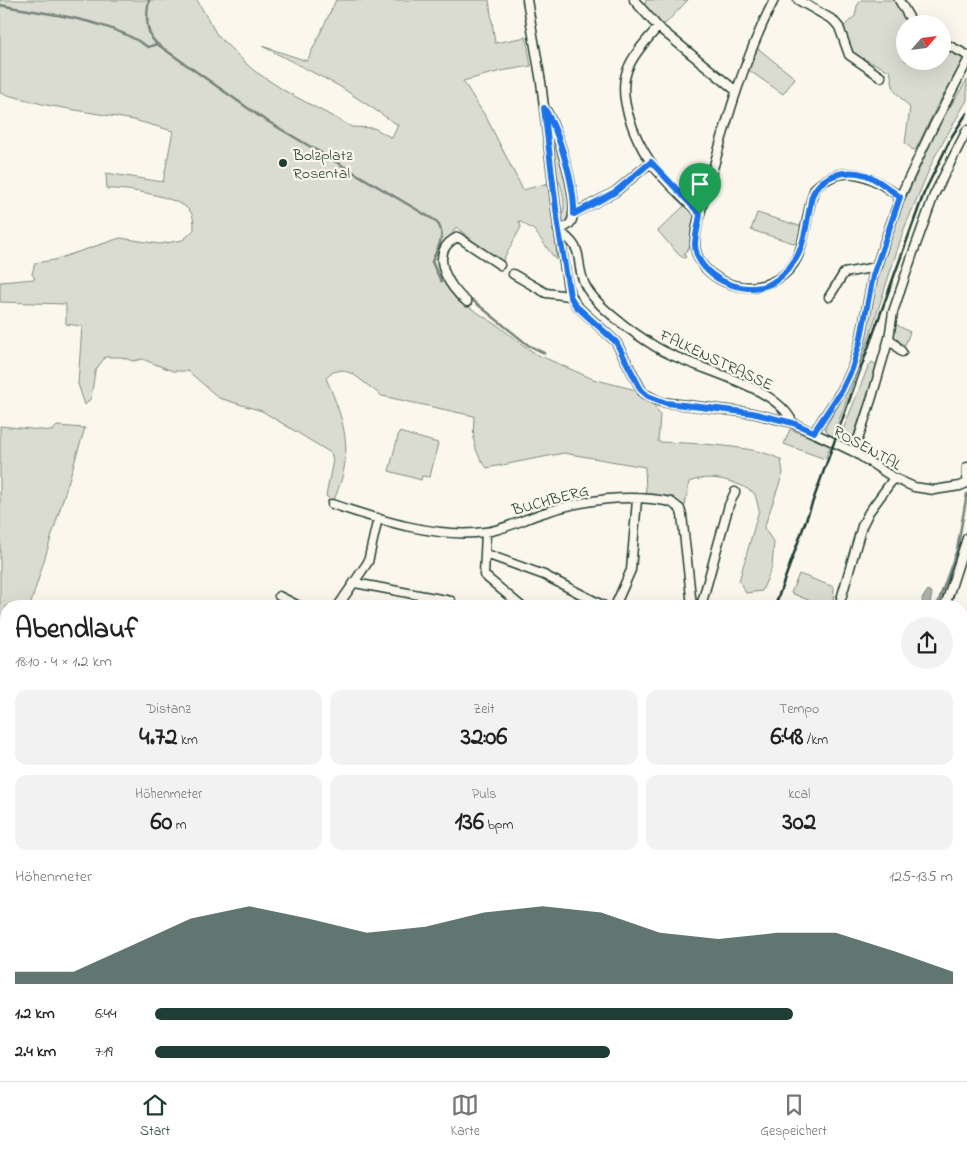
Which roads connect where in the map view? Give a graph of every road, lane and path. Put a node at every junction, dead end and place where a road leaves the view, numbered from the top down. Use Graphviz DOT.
graph roads {
  1 [pos="527,0"];
  2 [pos="635,0"];
  3 [pos="774,0"];
  4 [pos="798,0"];
  5 [pos="899,0"];
  6 [pos="908,15"];
  7 [pos="658,27"];
  8 [pos="951,47"];
  9 [pos="967,55"];
  10 [pos="967,62"];
  11 [pos="881,77"];
  12 [pos="735,90"];
  13 [pos="544,108"];
  14 [pos="967,130"];
  15 [pos="651,162"];
  16 [pos="900,197"];
  17 [pos="574,214"];
  18 [pos="700,214"];
  19 [pos="558,230"];
  20 [pos="500,265"];
  21 [pos="876,267"];
  22 [pos="513,274"];
  23 [pos="570,296"];
  24 [pos="829,297"];
  25 [pos="467,302"];
  26 [pos="888,338"];
  27 [pos="902,352"];
  28 [pos="793,423"];
  29 [pos="814,432"];
  30 [pos="854,452"];
  31 [pos="967,467"];
  32 [pos="894,478"];
  33 [pos="967,478"];
  34 [pos="967,483"];
  35 [pos="735,492"];
  36 [pos="637,500"];
  37 [pos="332,504"];
  38 [pos="378,518"];
  39 [pos="486,532"];
  40 [pos="967,538"];
  41 [pos="486,554"];
  42 [pos="355,583"];
  43 [pos="279,596"];
  44 [pos="287,600"];
  45 [pos="342,600"];
  46 [pos="446,600"];
  47 [pos="514,600"];
  48 [pos="592,600"];
  49 [pos="618,600"];
  50 [pos="691,600"];
  51 [pos="703,600"];
  52 [pos="841,600"];
  53 [pos="947,600"];
  1 -- 13 [label="street"];
  2 -- 7 [label="street"];
  3 -- 12 [label="street"];
  4 -- 11 [label="street"];
  5 -- 6 [label="street"];
  7 -- 12 [label="street"];
  7 -- 15 [label="street"];
  8 -- 9 [label="street"];
  10 -- 16 [label="street"];
  12 -- 18 [label="street"];
  13 -- 17 [label="street"];
  13 -- 19 [label="street"];
  14 -- 26 [label="street"];
  15 -- 17 [label="street"];
  15 -- 18 [label="street"];
  16 -- 18 [label="street"];
  16 -- 21 [label="street"];
  17 -- 19 [label="street"];
  19 -- 23 [label="street"];
  19 -- 28 [label="street, FALKENSTRASSE"];
  20 -- 25 [label="street"];
  21 -- 24 [label="street"];
  21 -- 29 [label="street"];
  22 -- 23 [label="street"];
  23 -- 28 [label="street, ROSENTAL"];
  26 -- 27 [label="street"];
  26 -- 30 [label="street"];
  28 -- 29 [label="street, ROSENTAL"];
  29 -- 30 [label="street, ROSENTAL"];
  30 -- 32 [label="street, ROSENTAL"];
  31 -- 33 [label="street"];
  32 -- 34 [label="street, ROSENTAL"];
  32 -- 52 [label="street"];
  35 -- 51 [label="street"];
  36 -- 39 [label="street, BUCHBERG"];
  36 -- 49 [label="street"];
  36 -- 50 [label="street, BUCHBERG"];
  37 -- 38 [label="street, BUCHBERG"];
  38 -- 39 [label="street, BUCHBERG"];
  38 -- 42 [label="street"];
  39 -- 41 [label="street"];
  40 -- 53 [label="street"];
  41 -- 47 [label="street"];
  41 -- 48 [label="street"];
  42 -- 45 [label="street"];
  42 -- 46 [label="street"];
  43 -- 44 [label="street"];
}
